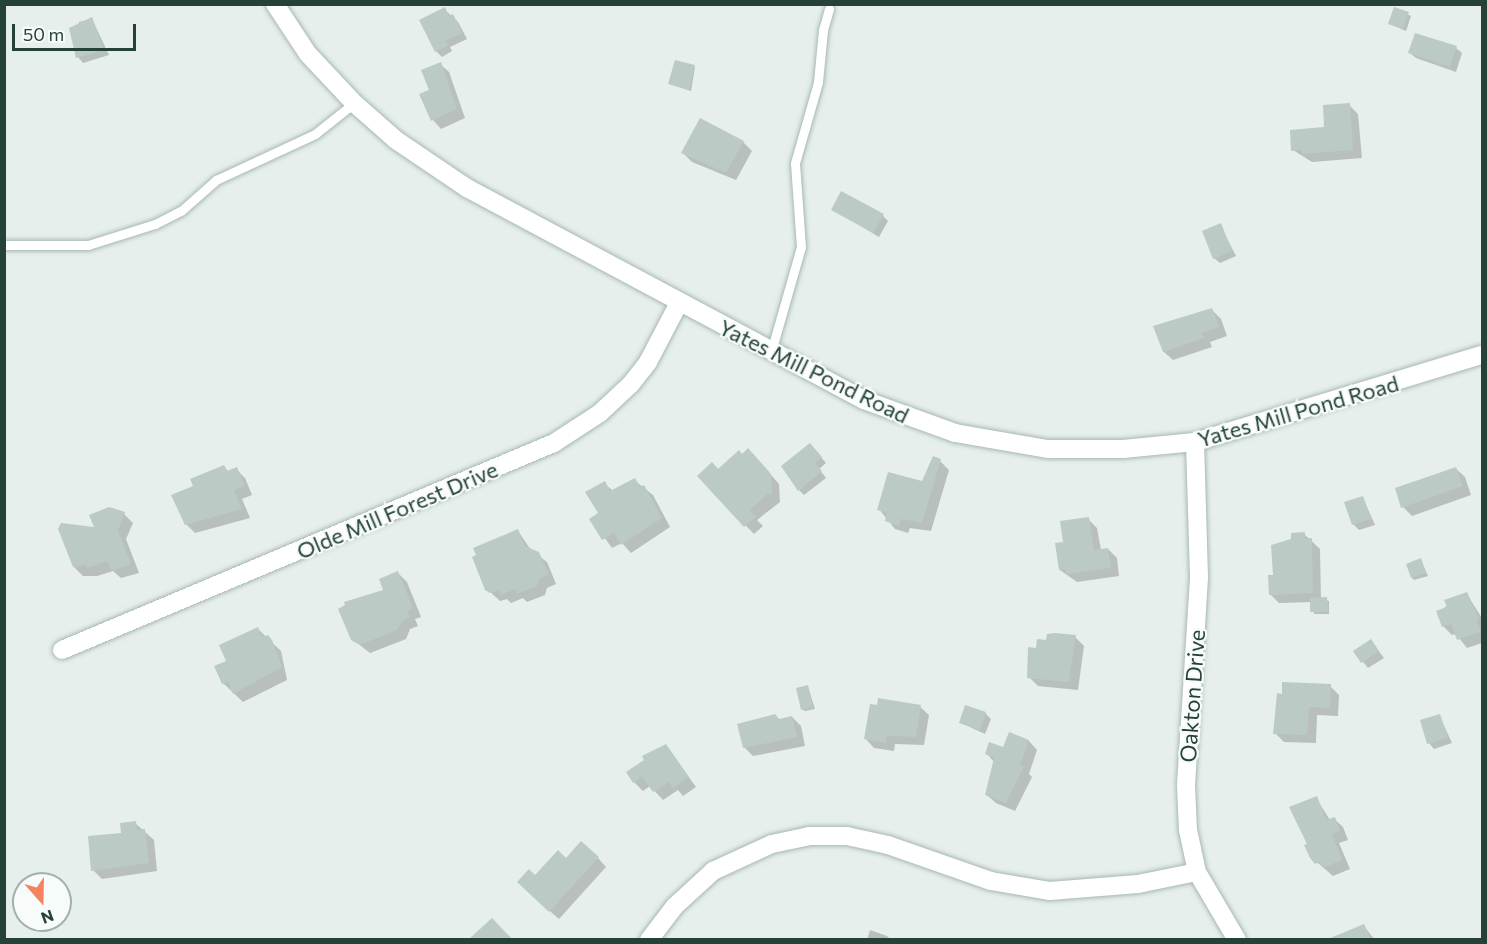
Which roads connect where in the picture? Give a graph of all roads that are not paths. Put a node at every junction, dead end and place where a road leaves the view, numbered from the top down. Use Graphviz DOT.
graph roads {
  1 [pos="275,4"];
  2 [pos="829,9"];
  3 [pos="354,103"];
  4 [pos="4,245"];
  5 [pos="679,303"];
  6 [pos="771,352"];
  7 [pos="1482,355"];
  8 [pos="1195,442"];
  9 [pos="62,651"];
  10 [pos="1197,872"];
  11 [pos="649,939"];
  12 [pos="1237,939"];
  1 -- 3 [label="street, Yates Mill Pond Road"];
  2 -- 6 [label="lane"];
  3 -- 4 [label="lane"];
  3 -- 5 [label="street, Yates Mill Pond Road"];
  5 -- 6 [label="street, Yates Mill Pond Road"];
  5 -- 9 [label="street, Olde Mill Forest Drive"];
  6 -- 8 [label="street, Yates Mill Pond Road"];
  7 -- 8 [label="street, Yates Mill Pond Road"];
  8 -- 10 [label="street, Oakton Drive"];
  10 -- 11 [label="street"];
  10 -- 12 [label="street, Oakton Drive"];
}
